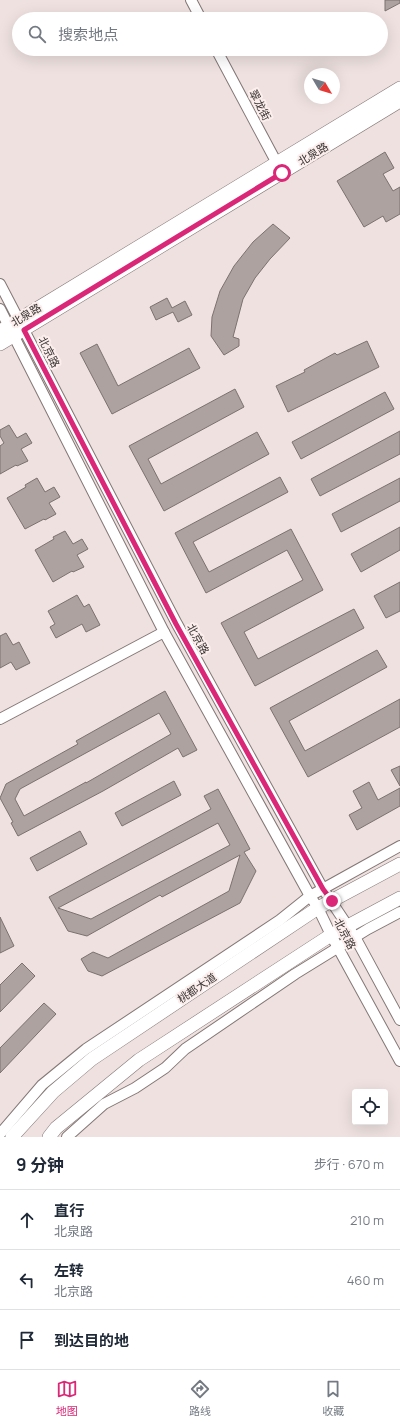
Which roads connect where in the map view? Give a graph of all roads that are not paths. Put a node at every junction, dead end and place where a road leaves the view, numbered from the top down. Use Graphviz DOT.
graph roads {
  1 [pos="191,0"];
  2 [pos="197,12"];
  3 [pos="220,56"];
  4 [pos="400,88"];
  5 [pos="400,101"];
  6 [pos="279,168"];
  7 [pos="0,284"];
  8 [pos="0,309"];
  9 [pos="13,328"];
  10 [pos="0,344"];
  11 [pos="164,632"];
  12 [pos="0,719"];
  13 [pos="400,846"];
  14 [pos="400,864"];
  15 [pos="323,889"];
  16 [pos="310,896"];
  17 [pos="400,898"];
  18 [pos="332,901"];
  19 [pos="318,908"];
  20 [pos="400,912"];
  21 [pos="347,926"];
  22 [pos="332,935"];
  23 [pos="355,937"];
  24 [pos="338,947"];
  25 [pos="400,1020"];
  26 [pos="400,1061"];
  27 [pos="0,1134"];
  28 [pos="12,1137"];
  29 [pos="49,1137"];
  30 [pos="67,1137"];
  1 -- 2 [label="street"];
  3 -- 6 [label="street, 翠龙街"];
  4 -- 6 [label="main road, 北泉路"];
  5 -- 6 [label="main road, 北泉路"];
  6 -- 9 [label="main road, 北泉路"];
  7 -- 9 [label="street, 北京路"];
  8 -- 9 [label="street, 北京路"];
  9 -- 10 [label="main road, 北泉路"];
  9 -- 11 [label="street, 北京路"];
  9 -- 15 [label="street, 北京路"];
  11 -- 12 [label="street"];
  11 -- 16 [label="street, 北京路"];
  13 -- 15 [label="street"];
  14 -- 18 [label="main road, 桃都大道"];
  15 -- 16 [label="street"];
  15 -- 18 [label="street, 北京路"];
  16 -- 19 [label="street, 北京路"];
  16 -- 27 [label="street"];
  17 -- 21 [label="main road"];
  18 -- 19 [label="main road, 桃都大道"];
  18 -- 21 [label="street, 北京路"];
  19 -- 22 [label="street, 北京路"];
  19 -- 28 [label="main road, 桃都大道"];
  20 -- 23 [label="street"];
  21 -- 22 [label="main road"];
  21 -- 23 [label="street, 北京路"];
  22 -- 24 [label="street, 北京路"];
  22 -- 29 [label="main road"];
  23 -- 24 [label="street"];
  23 -- 25 [label="street, 北京路"];
  24 -- 26 [label="street, 北京路"];
  24 -- 30 [label="street"];
}
